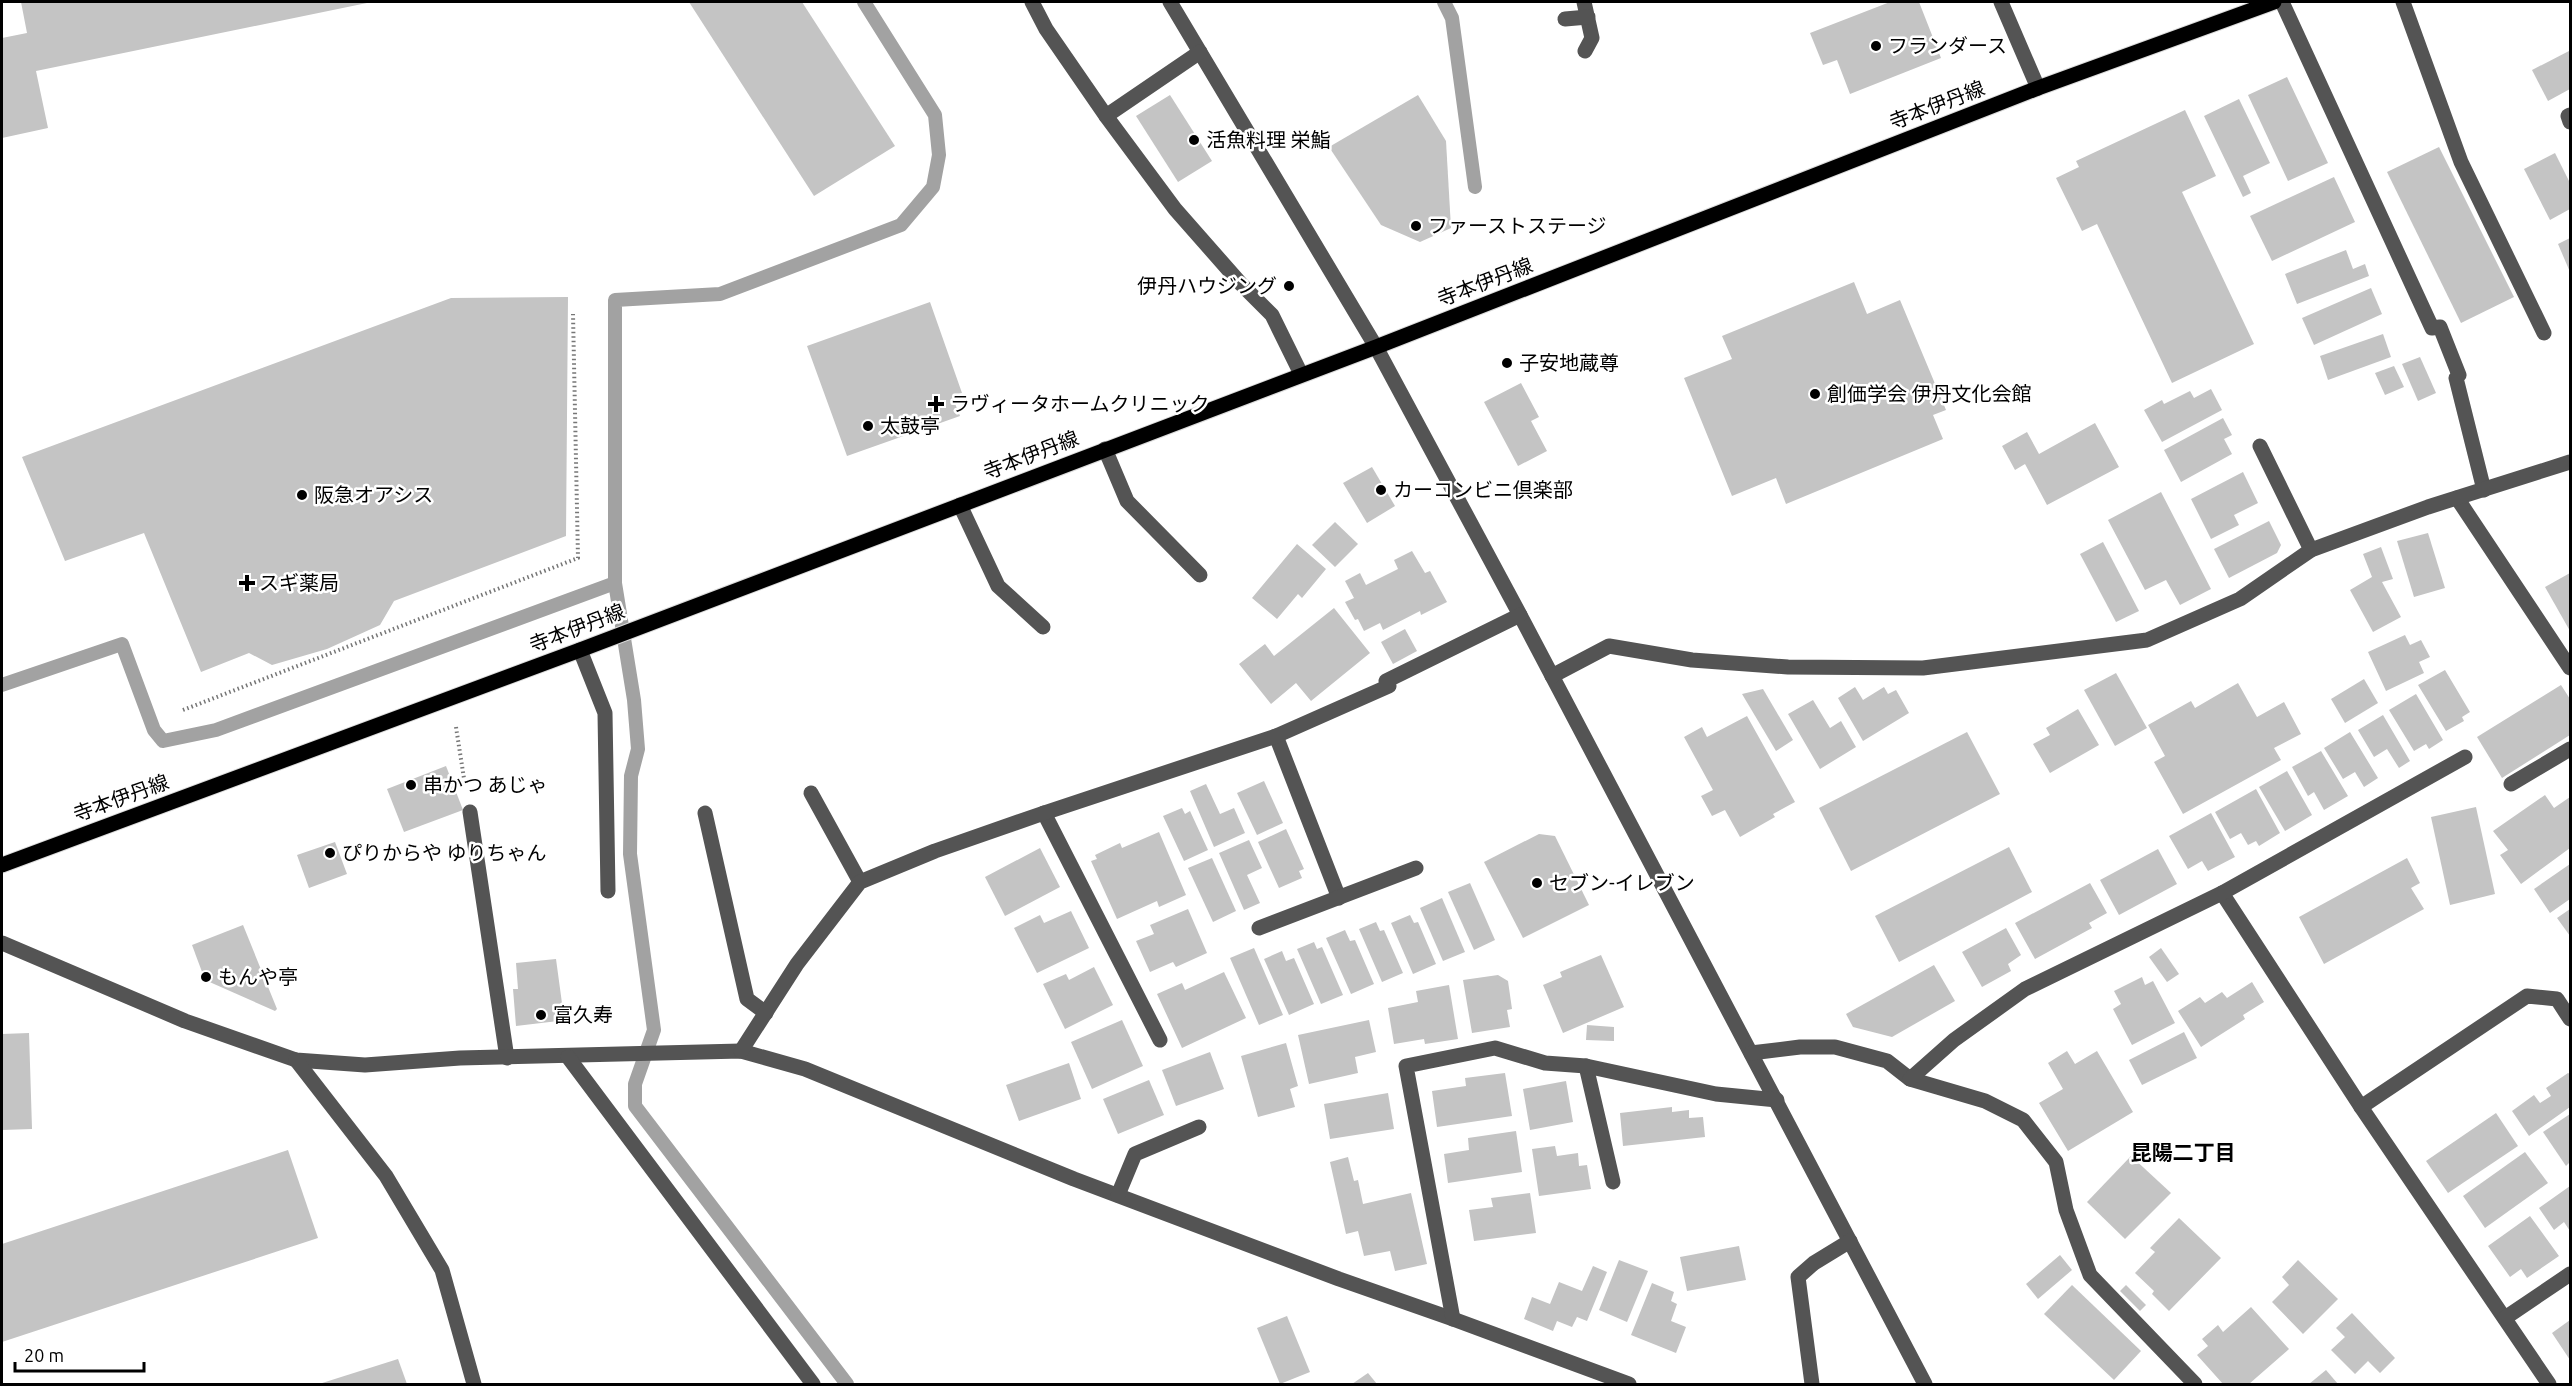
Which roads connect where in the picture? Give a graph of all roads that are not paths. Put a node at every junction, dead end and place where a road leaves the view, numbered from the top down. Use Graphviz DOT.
graph roads {
  1 [pos="1032,2"];
  2 [pos="1170,2"];
  3 [pos="1584,2"];
  4 [pos="2001,2"];
  5 [pos="2274,2"];
  6 [pos="2282,2"];
  7 [pos="2403,2"];
  8 [pos="1588,17"];
  9 [pos="1565,19"];
  10 [pos="1585,51"];
  11 [pos="1200,52"];
  12 [pos="2038,88"];
  13 [pos="2571,115"];
  14 [pos="1106,116"];
  15 [pos="2571,122"];
  16 [pos="2544,333"];
  17 [pos="1376,347"];
  18 [pos="1301,374"];
  19 [pos="2260,446"];
  20 [pos="1105,449"];
  21 [pos="2571,462"];
  22 [pos="2484,490"];
  23 [pos="2457,498"];
  24 [pos="960,505"];
  25 [pos="2311,550"];
  26 [pos="1200,575"];
  27 [pos="1520,615"];
  28 [pos="1042,627"];
  29 [pos="580,650"];
  30 [pos="2571,668"];
  31 [pos="1552,676"];
  32 [pos="1276,736"];
  33 [pos="2571,749"];
  34 [pos="2465,757"];
  35 [pos="2511,784"];
  36 [pos="812,793"];
  37 [pos="470,812"];
  38 [pos="705,813"];
  39 [pos="1044,813"];
  40 [pos="2,865"];
  41 [pos="1416,868"];
  42 [pos="860,882"];
  43 [pos="608,891"];
  44 [pos="2222,893"];
  45 [pos="1339,898"];
  46 [pos="1260,928"];
  47 [pos="2,943"];
  48 [pos="766,1013"];
  49 [pos="2571,1019"];
  50 [pos="1160,1040"];
  51 [pos="741,1051"];
  52 [pos="1751,1053"];
  53 [pos="568,1057"];
  54 [pos="507,1058"];
  55 [pos="296,1060"];
  56 [pos="1586,1066"];
  57 [pos="1910,1079"];
  58 [pos="1777,1100"];
  59 [pos="2361,1107"];
  60 [pos="1199,1127"];
  61 [pos="1613,1182"];
  62 [pos="1118,1195"];
  63 [pos="1850,1241"];
  64 [pos="2571,1274"];
  65 [pos="2505,1318"];
  66 [pos="1453,1319"];
  67 [pos="474,1384"];
  68 [pos="813,1384"];
  69 [pos="1629,1384"];
  70 [pos="1812,1384"];
  71 [pos="1925,1384"];
  72 [pos="2195,1384"];
  73 [pos="2549,1384"];
  1 -- 14 [label="street"];
  2 -- 11 [label="street"];
  3 -- 8 [label="street"];
  4 -- 12 [label="street"];
  5 -- 12 [label="main road, 寺本伊丹線"];
  6 -- 22 [label="street"];
  7 -- 16 [label="street"];
  8 -- 9 [label="street"];
  8 -- 10 [label="street"];
  11 -- 14 [label="street"];
  11 -- 17 [label="street"];
  12 -- 17 [label="main road, 寺本伊丹線"];
  13 -- 15 [label="street"];
  14 -- 18 [label="street"];
  17 -- 18 [label="main road, 寺本伊丹線"];
  17 -- 27 [label="street"];
  18 -- 20 [label="main road, 寺本伊丹線"];
  19 -- 25 [label="street"];
  20 -- 24 [label="main road, 寺本伊丹線"];
  20 -- 26 [label="street"];
  21 -- 22 [label="street"];
  22 -- 23 [label="street"];
  23 -- 25 [label="street"];
  23 -- 30 [label="street"];
  24 -- 28 [label="street"];
  24 -- 29 [label="main road, 寺本伊丹線"];
  25 -- 31 [label="street"];
  27 -- 31 [label="street"];
  27 -- 32 [label="street"];
  29 -- 40 [label="main road, 寺本伊丹線"];
  29 -- 43 [label="street"];
  31 -- 52 [label="street"];
  32 -- 39 [label="street"];
  32 -- 45 [label="street"];
  33 -- 35 [label="street"];
  34 -- 44 [label="street"];
  36 -- 42 [label="street"];
  37 -- 54 [label="street"];
  38 -- 48 [label="street"];
  39 -- 42 [label="street"];
  39 -- 50 [label="street"];
  41 -- 45 [label="street"];
  42 -- 48 [label="street"];
  44 -- 57 [label="street"];
  44 -- 59 [label="street"];
  45 -- 46 [label="street"];
  47 -- 55 [label="street"];
  48 -- 51 [label="street"];
  49 -- 59 [label="street"];
  51 -- 53 [label="street"];
  51 -- 62 [label="street"];
  52 -- 57 [label="street"];
  52 -- 58 [label="street"];
  53 -- 54 [label="street"];
  53 -- 68 [label="street"];
  54 -- 55 [label="street"];
  55 -- 67 [label="street"];
  56 -- 58 [label="street"];
  56 -- 61 [label="street"];
  56 -- 66 [label="street"];
  57 -- 72 [label="street"];
  58 -- 63 [label="street"];
  59 -- 65 [label="street"];
  60 -- 62 [label="street"];
  62 -- 66 [label="street"];
  63 -- 70 [label="street"];
  63 -- 71 [label="street"];
  64 -- 65 [label="street"];
  65 -- 73 [label="street"];
  66 -- 69 [label="street"];
}
